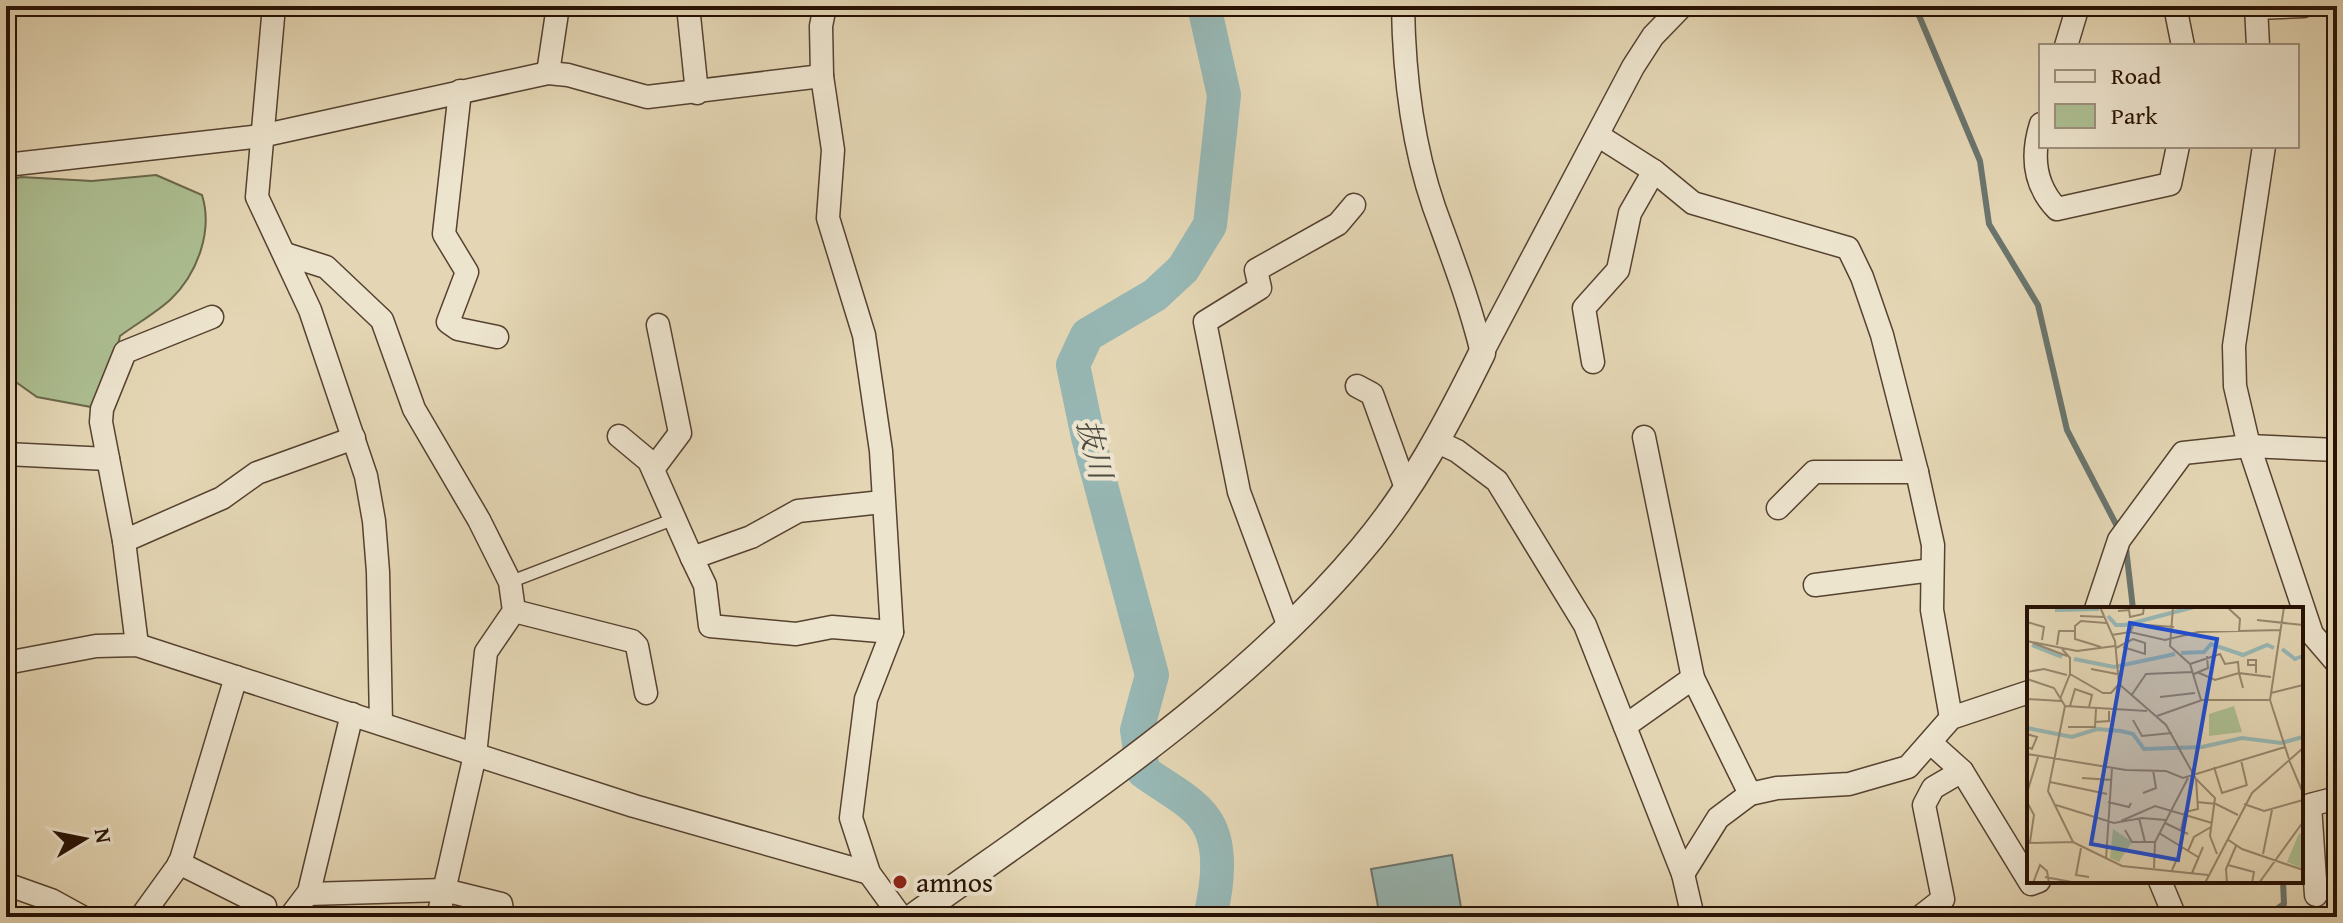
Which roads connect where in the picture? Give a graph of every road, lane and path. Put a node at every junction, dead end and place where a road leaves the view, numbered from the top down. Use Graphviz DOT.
graph roads {
  1 [pos="274,6"];
  2 [pos="558,6"];
  3 [pos="688,6"];
  4 [pos="825,6"];
  5 [pos="1403,6"];
  6 [pos="1682,6"];
  7 [pos="2078,6"];
  8 [pos="2175,6"];
  9 [pos="2303,6"];
  10 [pos="2256,7"];
  11 [pos="2067,44"];
  12 [pos="2183,44"];
  13 [pos="2258,44"];
  14 [pos="548,73"];
  15 [pos="822,76"];
  16 [pos="460,91"];
  17 [pos="697,93"];
  18 [pos="2039,131"];
  19 [pos="261,136"];
  20 [pos="1599,136"];
  21 [pos="2178,148"];
  22 [pos="2264,148"];
  23 [pos="6,165"];
  24 [pos="1654,171"];
  25 [pos="1354,205"];
  26 [pos="285,254"];
  27 [pos="212,317"];
  28 [pos="658,325"];
  29 [pos="497,337"];
  30 [pos="1482,353"];
  31 [pos="1593,362"];
  32 [pos="1357,386"];
  33 [pos="619,436"];
  34 [pos="1644,437"];
  35 [pos="354,438"];
  36 [pos="1438,442"];
  37 [pos="2249,446"];
  38 [pos="2337,450"];
  39 [pos="6,454"];
  40 [pos="108,459"];
  41 [pos="653,469"];
  42 [pos="1917,472"];
  43 [pos="1406,488"];
  44 [pos="882,502"];
  45 [pos="1778,508"];
  46 [pos="674,519"];
  47 [pos="124,541"];
  48 [pos="692,558"];
  49 [pos="1932,570"];
  50 [pos="510,582"];
  51 [pos="1815,585"];
  52 [pos="2097,607"];
  53 [pos="2303,607"];
  54 [pos="2303,607"];
  55 [pos="514,611"];
  56 [pos="1289,627"];
  57 [pos="892,632"];
  58 [pos="137,645"];
  59 [pos="6,663"];
  60 [pos="2337,663"];
  61 [pos="236,677"];
  62 [pos="1693,678"];
  63 [pos="646,693"];
  64 [pos="2027,693"];
  65 [pos="352,714"];
  66 [pos="1951,718"];
  67 [pos="381,723"];
  68 [pos="1625,726"];
  69 [pos="1932,744"];
  70 [pos="475,755"];
  71 [pos="1962,771"];
  72 [pos="1750,794"];
  73 [pos="2337,798"];
  74 [pos="179,863"];
  75 [pos="869,873"];
  76 [pos="1683,874"];
  77 [pos="2027,877"];
  78 [pos="2161,883"];
  79 [pos="6,884"];
  80 [pos="444,890"];
  81 [pos="308,894"];
  82 [pos="2316,895"];
  83 [pos="265,906"];
  84 [pos="82,917"];
  85 [pos="141,917"];
  86 [pos="290,917"];
  87 [pos="438,917"];
  88 [pos="503,917"];
  89 [pos="901,917"];
  90 [pos="913,917"];
  91 [pos="1693,917"];
  92 [pos="1920,917"];
  93 [pos="2175,917"];
  1 -- 19 [label="street"];
  2 -- 14 [label="street"];
  3 -- 17 [label="street"];
  4 -- 15 [label="street"];
  5 -- 30 [label="street"];
  6 -- 20 [label="street"];
  7 -- 11 [label="street"];
  8 -- 12 [label="street"];
  9 -- 10 [label="street"];
  10 -- 13 [label="street"];
  14 -- 16 [label="street"];
  14 -- 17 [label="street"];
  15 -- 17 [label="street"];
  15 -- 44 [label="street"];
  16 -- 19 [label="street"];
  16 -- 29 [label="street"];
  18 -- 21 [label="street"];
  19 -- 23 [label="street"];
  19 -- 26 [label="street"];
  20 -- 24 [label="street"];
  20 -- 30 [label="street"];
  22 -- 37 [label="street"];
  24 -- 31 [label="street"];
  24 -- 42 [label="street"];
  25 -- 56 [label="street"];
  26 -- 35 [label="street"];
  26 -- 50 [label="street"];
  27 -- 40 [label="street"];
  28 -- 41 [label="street"];
  30 -- 36 [label="street"];
  32 -- 43 [label="street"];
  33 -- 41 [label="street"];
  34 -- 62 [label="street"];
  35 -- 47 [label="street"];
  35 -- 67 [label="street"];
  36 -- 43 [label="street"];
  36 -- 68 [label="street"];
  37 -- 38 [label="street"];
  37 -- 52 [label="street"];
  37 -- 53 [label="street"];
  39 -- 40 [label="street"];
  40 -- 47 [label="street"];
  41 -- 46 [label="street"];
  42 -- 45 [label="street"];
  42 -- 49 [label="street"];
  43 -- 56 [label="street"];
  44 -- 48 [label="street"];
  44 -- 57 [label="street"];
  46 -- 48 [label="street"];
  46 -- 50 [label="lane"];
  47 -- 58 [label="street"];
  48 -- 57 [label="street"];
  49 -- 51 [label="street"];
  49 -- 66 [label="street"];
  50 -- 55 [label="street"];
  54 -- 60 [label="street"];
  55 -- 63 [label="street"];
  55 -- 70 [label="street"];
  56 -- 90 [label="street"];
  57 -- 75 [label="street"];
  58 -- 59 [label="street"];
  58 -- 61 [label="street"];
  61 -- 65 [label="street"];
  61 -- 74 [label="street"];
  62 -- 68 [label="street"];
  62 -- 72 [label="street"];
  64 -- 66 [label="street"];
  65 -- 67 [label="street"];
  65 -- 81 [label="street"];
  66 -- 69 [label="street"];
  67 -- 70 [label="street"];
  68 -- 76 [label="street"];
  69 -- 71 [label="street"];
  69 -- 72 [label="street"];
  70 -- 75 [label="street"];
  70 -- 80 [label="street"];
  71 -- 77 [label="street"];
  71 -- 92 [label="street"];
  72 -- 76 [label="street"];
  73 -- 82 [label="street"];
  74 -- 83 [label="street"];
  74 -- 85 [label="street"];
  75 -- 89 [label="street"];
  76 -- 91 [label="street"];
  78 -- 93 [label="street"];
  79 -- 84 [label="street"];
  80 -- 81 [label="street"];
  80 -- 87 [label="street"];
  80 -- 88 [label="street"];
  81 -- 86 [label="street"];
}
